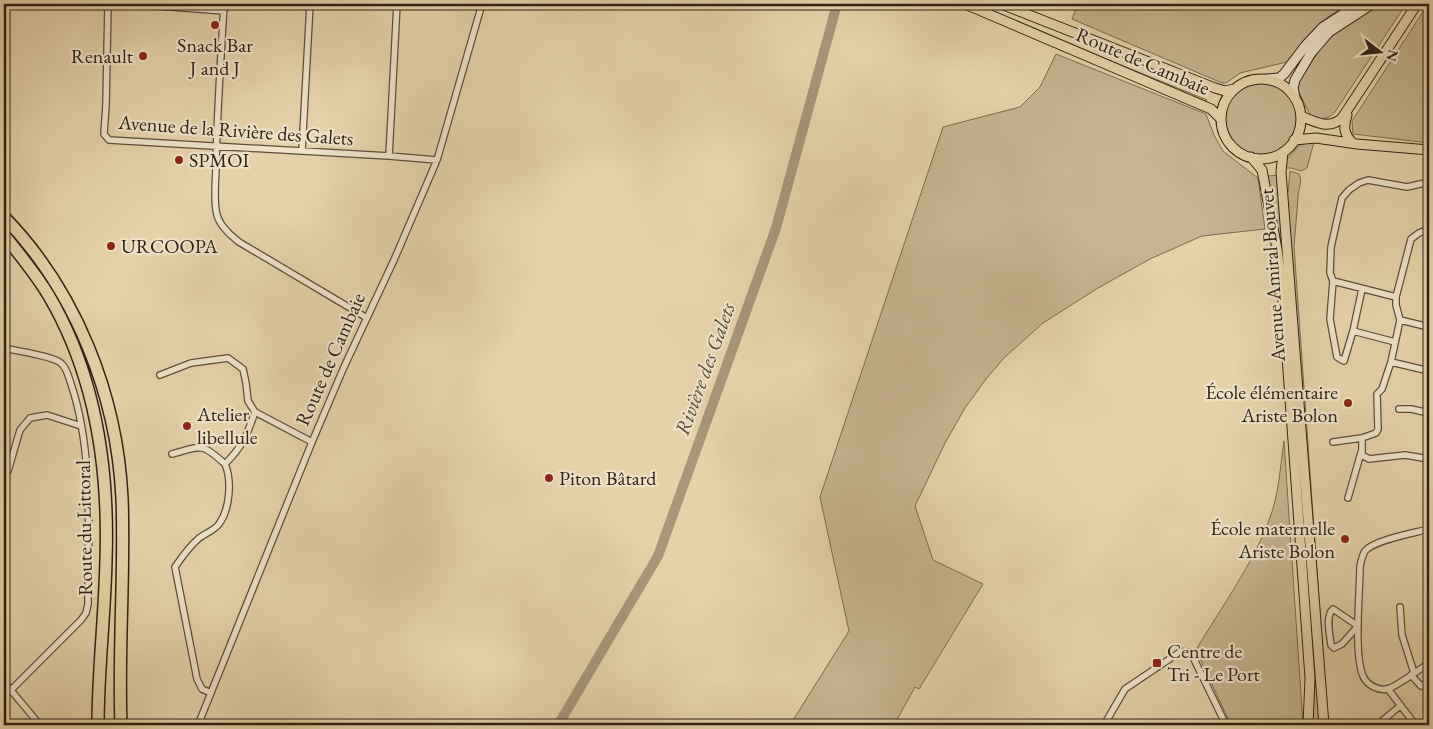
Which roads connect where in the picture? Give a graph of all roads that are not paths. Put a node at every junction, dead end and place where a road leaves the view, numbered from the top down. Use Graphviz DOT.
graph roads {
  1 [pos="108,4"];
  2 [pos="131,4"];
  3 [pos="224,4"];
  4 [pos="310,4"];
  5 [pos="397,4"];
  6 [pos="482,4"];
  7 [pos="965,4"];
  8 [pos="1001,4"];
  9 [pos="1359,4"];
  10 [pos="1372,4"];
  11 [pos="1417,4"];
  12 [pos="224,11"];
  13 [pos="1267,79"];
  14 [pos="1234,89"];
  15 [pos="1295,98"];
  16 [pos="1348,110"];
  17 [pos="1301,116"];
  18 [pos="1221,119"];
  19 [pos="1294,140"];
  20 [pos="1353,143"];
  21 [pos="216,146"];
  22 [pos="1429,150"];
  23 [pos="302,151"];
  24 [pos="1283,152"];
  25 [pos="389,156"];
  26 [pos="1251,157"];
  27 [pos="437,160"];
  28 [pos="1429,182"];
  29 [pos="4,217"];
  30 [pos="1429,229"];
  31 [pos="4,235"];
  32 [pos="1334,281"];
  33 [pos="1362,289"];
  34 [pos="1396,296"];
  35 [pos="367,318"];
  36 [pos="1400,320"];
  37 [pos="1429,327"];
  38 [pos="1353,331"];
  39 [pos="1395,342"];
  40 [pos="4,348"];
  41 [pos="1391,362"];
  42 [pos="1429,371"];
  43 [pos="160,375"];
  44 [pos="1399,410"];
  45 [pos="255,412"];
  46 [pos="1429,413"];
  47 [pos="82,426"];
  48 [pos="1362,438"];
  49 [pos="312,442"];
  50 [pos="1333,442"];
  51 [pos="1362,449"];
  52 [pos="172,454"];
  53 [pos="1429,460"];
  54 [pos="225,464"];
  55 [pos="4,476"];
  56 [pos="1348,498"];
  57 [pos="1429,529"];
  58 [pos="1400,607"];
  59 [pos="1358,626"];
  60 [pos="1429,663"];
  61 [pos="1412,674"];
  62 [pos="4,682"];
  63 [pos="1429,682"];
  64 [pos="1388,689"];
  65 [pos="10,691"];
  66 [pos="211,693"];
  67 [pos="1400,706"];
  68 [pos="1414,724"];
  69 [pos="40,725"];
  70 [pos="98,725"];
  71 [pos="121,725"];
  72 [pos="198,725"];
  73 [pos="1104,725"];
  74 [pos="1226,725"];
  75 [pos="1308,725"];
  76 [pos="1324,725"];
  77 [pos="1377,725"];
  1 -- 21 [label="street, Avenue de la Rivière des Galets"];
  2 -- 12 [label="street"];
  3 -- 12 [label="street"];
  4 -- 23 [label="street"];
  5 -- 25 [label="street"];
  6 -- 27 [label="street, Route de Cambaie"];
  7 -- 18 [label="main road, Route de Cambaie"];
  8 -- 14 [label="main road, Route de Cambaie"];
  9 -- 13 [label="main road"];
  10 -- 15 [label="main road"];
  11 -- 16 [label="main road"];
  12 -- 21 [label="street"];
  13 -- 14 [label="main road"];
  13 -- 15 [label="main road"];
  14 -- 18 [label="main road"];
  15 -- 17 [label="main road"];
  16 -- 17 [label="main road"];
  16 -- 20 [label="main road"];
  17 -- 19 [label="main road"];
  18 -- 26 [label="main road"];
  19 -- 20 [label="main road"];
  19 -- 24 [label="main road"];
  20 -- 22 [label="main road"];
  21 -- 23 [label="street, Avenue de la Rivière des Galets"];
  21 -- 35 [label="street"];
  23 -- 25 [label="street, Avenue de la Rivière des Galets"];
  24 -- 26 [label="main road"];
  24 -- 76 [label="main road, Avenue Amiral Bouvet"];
  25 -- 27 [label="street, Avenue de la Rivière des Galets"];
  26 -- 75 [label="main road, Avenue Amiral Bouvet"];
  27 -- 35 [label="street, Route de Cambaie"];
  28 -- 32 [label="street"];
  29 -- 71 [label="highway, Route du Littoral"];
  30 -- 34 [label="street"];
  31 -- 70 [label="highway, Route du Littoral"];
  32 -- 33 [label="street"];
  32 -- 38 [label="street"];
  33 -- 34 [label="street"];
  33 -- 38 [label="street"];
  34 -- 36 [label="street"];
  35 -- 49 [label="street, Route de Cambaie"];
  36 -- 37 [label="street"];
  36 -- 39 [label="street"];
  38 -- 39 [label="street"];
  39 -- 41 [label="street"];
  40 -- 47 [label="street"];
  41 -- 42 [label="street"];
  41 -- 48 [label="street"];
  43 -- 45 [label="street"];
  44 -- 46 [label="street"];
  45 -- 49 [label="street"];
  45 -- 54 [label="street"];
  47 -- 55 [label="street"];
  47 -- 65 [label="street"];
  48 -- 50 [label="street"];
  48 -- 51 [label="street"];
  49 -- 66 [label="street, Route de Cambaie"];
  51 -- 53 [label="street"];
  51 -- 56 [label="street"];
  52 -- 54 [label="street"];
  54 -- 66 [label="street"];
  57 -- 59 [label="street"];
  58 -- 61 [label="street"];
  59 -- 59 [label="street"];
  59 -- 64 [label="street"];
  60 -- 61 [label="street"];
  61 -- 63 [label="street"];
  61 -- 64 [label="street"];
  62 -- 65 [label="street"];
  64 -- 67 [label="street"];
  65 -- 69 [label="street"];
  66 -- 72 [label="street, Route de Cambaie"];
  67 -- 68 [label="street"];
  67 -- 77 [label="street"];
  73 -- 74 [label="street"];
}
